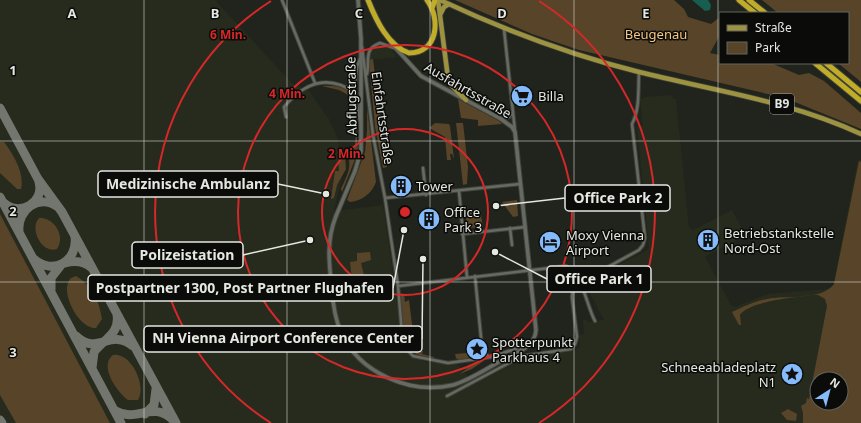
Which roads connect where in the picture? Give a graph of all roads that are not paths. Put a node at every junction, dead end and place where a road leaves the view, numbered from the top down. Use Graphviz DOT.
graph roads {
  1 [pos="282,0"];
  2 [pos="358,0"];
  3 [pos="368,0"];
  4 [pos="427,0"];
  5 [pos="438,0"];
  6 [pos="739,0"];
  7 [pos="749,0"];
  8 [pos="449,4"];
  9 [pos="432,8"];
  10 [pos="754,12"];
  11 [pos="764,12"];
  12 [pos="440,15"];
  13 [pos="504,29"];
  14 [pos="384,32"];
  15 [pos="361,39"];
  16 [pos="394,48"];
  17 [pos="360,59"];
  18 [pos="817,64"];
  19 [pos="827,64"];
  20 [pos="639,72"];
  21 [pos="367,76"];
  22 [pos="315,83"];
  23 [pos="343,87"];
  24 [pos="861,92"];
  25 [pos="466,100"];
  26 [pos="861,100"];
  27 [pos="513,111"];
  28 [pos="286,117"];
  29 [pos="501,119"];
  30 [pos="361,123"];
  31 [pos="515,132"];
  32 [pos="861,134"];
  33 [pos="423,168"];
  34 [pos="520,184"];
  35 [pos="459,191"];
  36 [pos="426,195"];
  37 [pos="385,198"];
  38 [pos="525,227"];
  39 [pos="510,228"];
  40 [pos="462,234"];
  41 [pos="512,245"];
  42 [pos="530,270"];
  43 [pos="475,276"];
  44 [pos="467,277"];
  45 [pos="579,282"];
  46 [pos="398,286"];
  47 [pos="595,321"];
  48 [pos="529,345"];
  49 [pos="491,357"];
  50 [pos="447,396"];
  1 -- 22 [label="street"];
  2 -- 15 [label="street, Einfahrtsstraße"];
  3 -- 14 [label="highway"];
  4 -- 9 [label="highway"];
  5 -- 8 [label="main road, B9"];
  5 -- 9 [label="highway"];
  5 -- 12 [label="main road"];
  6 -- 10 [label="highway"];
  7 -- 11 [label="highway"];
  8 -- 12 [label="main road"];
  8 -- 13 [label="main road, B9"];
  9 -- 14 [label="highway"];
  12 -- 25 [label="main road"];
  13 -- 20 [label="main road, B9"];
  13 -- 27 [label="street"];
  14 -- 16 [label="street, Ausfahrtsstraße"];
  15 -- 17 [label="street, Abflugstraße"];
  15 -- 21 [label="street, Einfahrtsstraße"];
  16 -- 21 [label="street"];
  16 -- 25 [label="street, Ausfahrtsstraße"];
  17 -- 23 [label="street"];
  17 -- 30 [label="street, Abflugstraße"];
  18 -- 26 [label="highway"];
  19 -- 24 [label="highway"];
  20 -- 32 [label="main road, B9"];
  20 -- 45 [label="street"];
  21 -- 37 [label="street, Einfahrtsstraße"];
  22 -- 23 [label="street"];
  22 -- 28 [label="street"];
  23 -- 30 [label="street"];
  25 -- 29 [label="street, Ausfahrtsstraße"];
  27 -- 29 [label="street"];
  27 -- 31 [label="street"];
  29 -- 31 [label="street, Ausfahrtsstraße"];
  30 -- 48 [label="street, Abflugstraße, bridge"];
  31 -- 34 [label="street, Ausfahrtsstraße"];
  33 -- 36 [label="street"];
  34 -- 35 [label="street"];
  34 -- 38 [label="street, Ausfahrtsstraße"];
  35 -- 36 [label="street"];
  35 -- 40 [label="street"];
  36 -- 37 [label="street"];
  37 -- 46 [label="street, Einfahrtsstraße"];
  38 -- 39 [label="street"];
  38 -- 42 [label="street, Ausfahrtsstraße"];
  39 -- 40 [label="street"];
  39 -- 41 [label="street"];
  40 -- 44 [label="street"];
  42 -- 43 [label="street"];
  42 -- 45 [label="street"];
  42 -- 48 [label="street, Ausfahrtsstraße"];
  43 -- 44 [label="street"];
  43 -- 49 [label="street"];
  44 -- 46 [label="street"];
  45 -- 47 [label="street"];
  45 -- 50 [label="street"];
  46 -- 49 [label="street, Einfahrtsstraße"];
  48 -- 49 [label="street, Einfahrtsstraße"];
}
